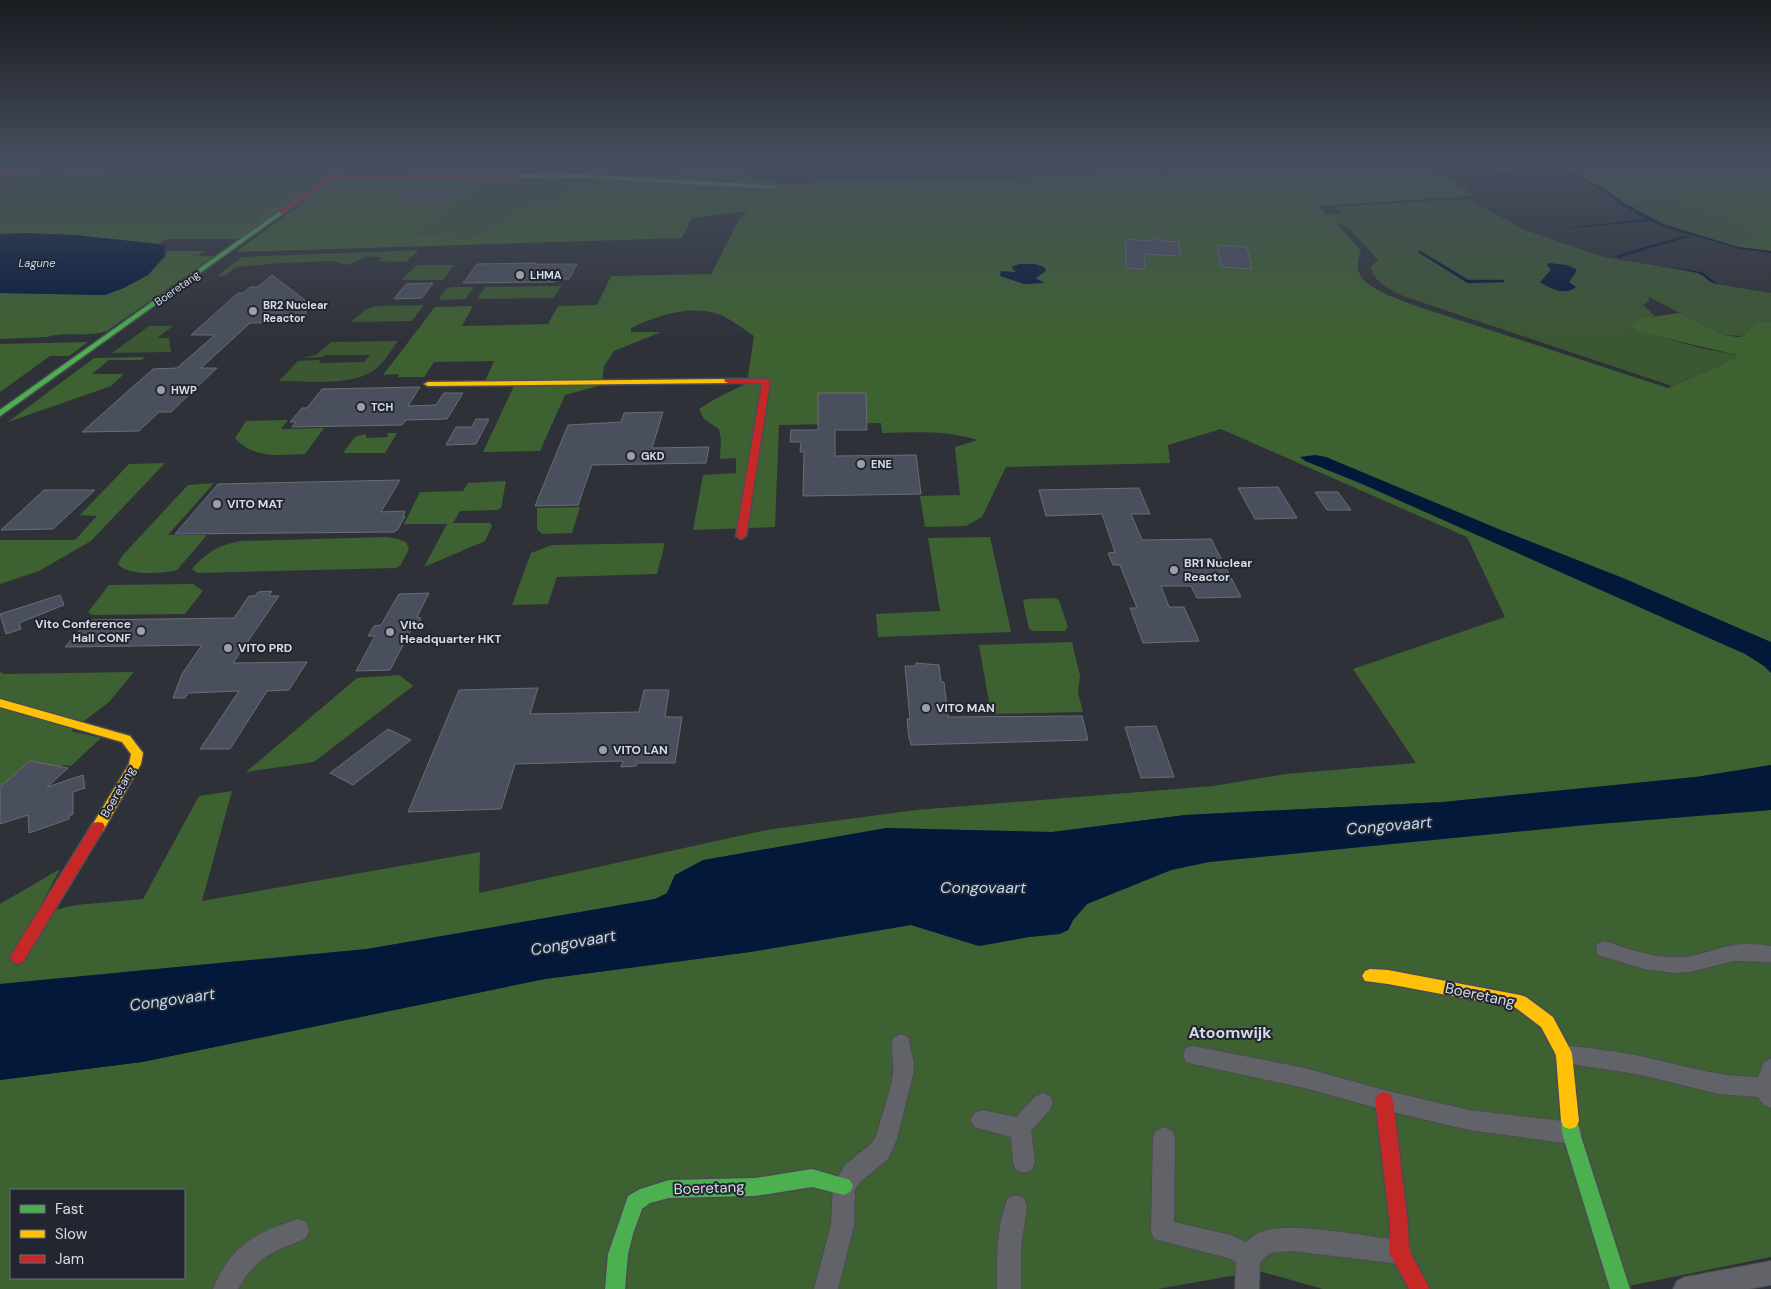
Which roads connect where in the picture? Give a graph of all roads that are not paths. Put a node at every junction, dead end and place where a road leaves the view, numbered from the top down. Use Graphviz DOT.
graph roads {
  1 [pos="270,221"];
  2 [pos="428,384"];
  3 [pos="0,414"];
  4 [pos="741,536"];
  5 [pos="0,703"];
  6 [pos="1605,949"];
  7 [pos="1771,954"];
  8 [pos="18,957"];
  9 [pos="1370,976"];
  10 [pos="901,1043"];
  11 [pos="1564,1054"];
  12 [pos="1193,1055"];
  13 [pos="1769,1085"];
  14 [pos="1384,1100"];
  15 [pos="1043,1103"];
  16 [pos="982,1120"];
  17 [pos="1020,1128"];
  18 [pos="1570,1133"];
  19 [pos="1164,1138"];
  20 [pos="1024,1162"];
  21 [pos="844,1186"];
  22 [pos="1016,1206"];
  23 [pos="298,1230"];
  24 [pos="1399,1252"];
  25 [pos="1248,1256"];
  26 [pos="1771,1273"];
  27 [pos="225,1289"];
  28 [pos="615,1289"];
  29 [pos="826,1289"];
  30 [pos="1009,1289"];
  31 [pos="1246,1289"];
  32 [pos="1420,1289"];
  33 [pos="1620,1289"];
  34 [pos="1685,1289"];
  1 -- 3 [label="street, Boeretang"];
  2 -- 4 [label="street"];
  5 -- 8 [label="street, Boeretang"];
  6 -- 7 [label="street"];
  9 -- 11 [label="street, Boeretang"];
  10 -- 21 [label="street"];
  11 -- 13 [label="street"];
  11 -- 18 [label="street, Boeretang"];
  12 -- 14 [label="street"];
  14 -- 18 [label="street"];
  14 -- 24 [label="street"];
  15 -- 17 [label="street"];
  16 -- 17 [label="street"];
  17 -- 20 [label="street"];
  18 -- 33 [label="street, Boeretang"];
  19 -- 25 [label="street"];
  21 -- 28 [label="street, Boeretang"];
  21 -- 29 [label="street"];
  22 -- 30 [label="street"];
  23 -- 27 [label="street"];
  24 -- 25 [label="street"];
  24 -- 32 [label="street"];
  25 -- 31 [label="street"];
  26 -- 34 [label="street"];
}
